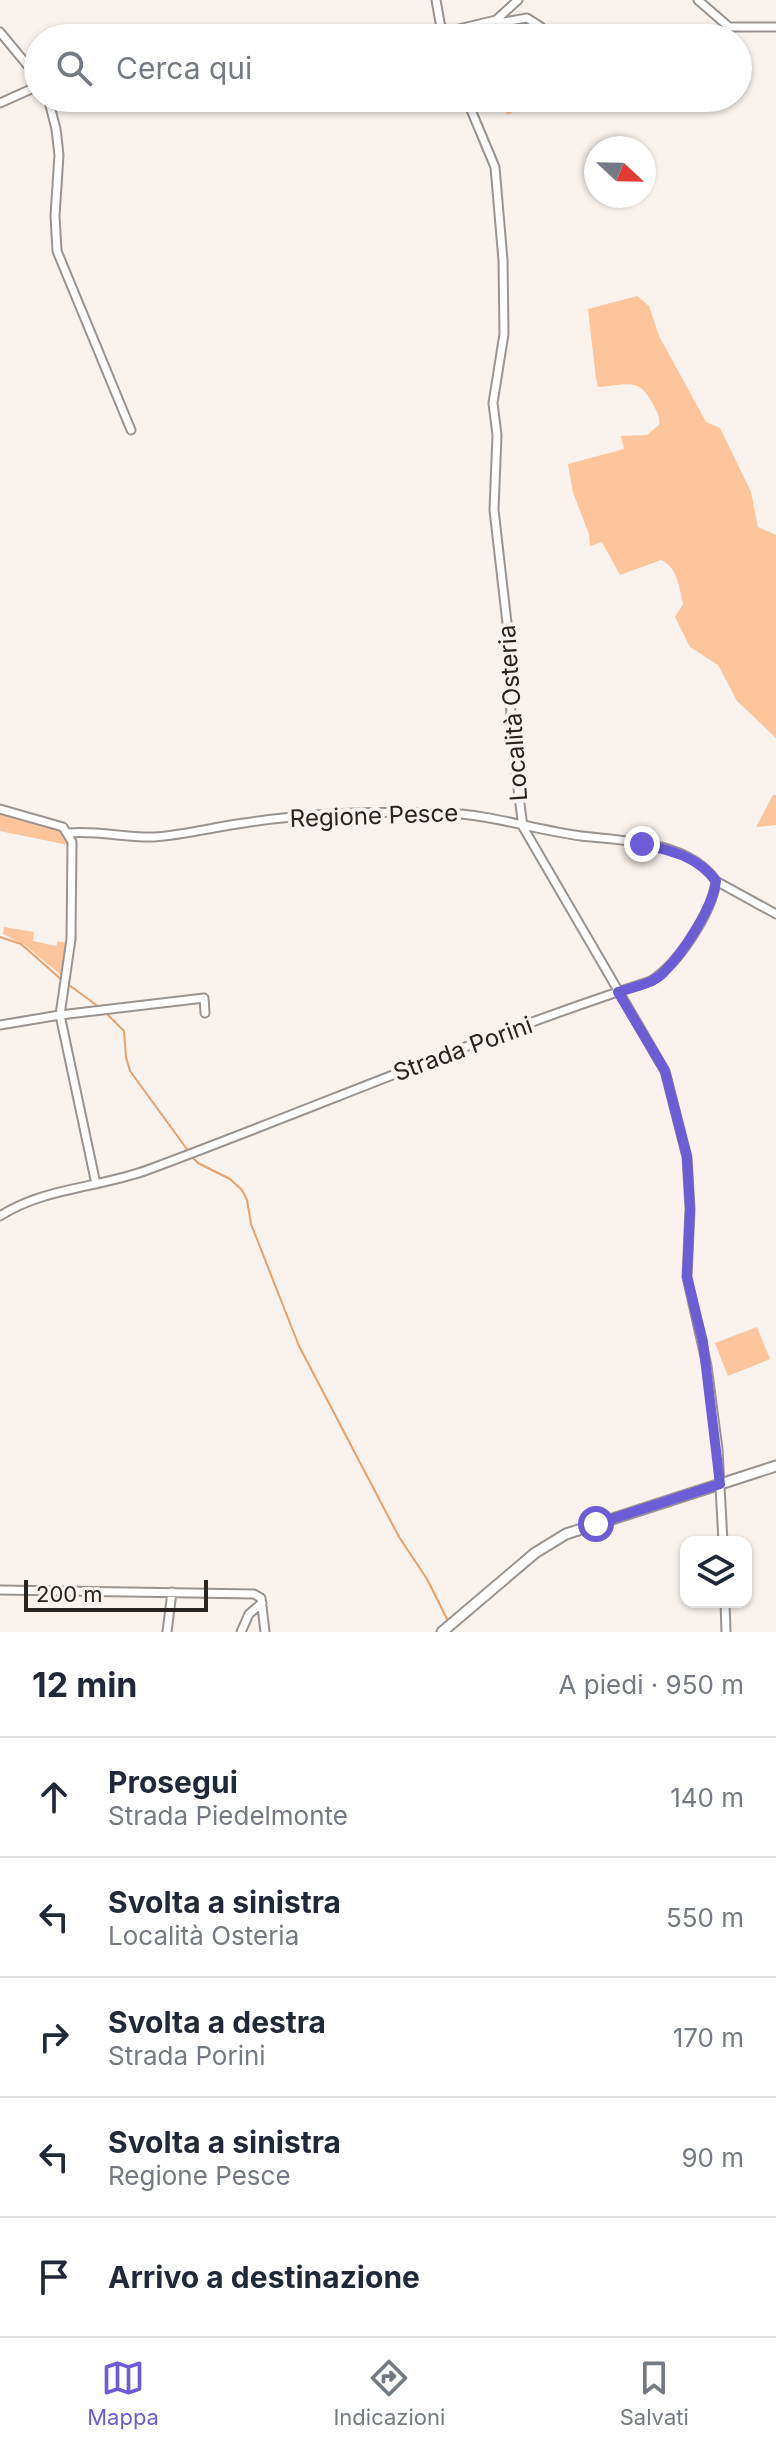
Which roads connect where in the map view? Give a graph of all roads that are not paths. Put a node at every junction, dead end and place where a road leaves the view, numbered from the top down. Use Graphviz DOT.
graph roads {
  1 [pos="436,0"];
  2 [pos="518,0"];
  3 [pos="698,0"];
  4 [pos="496,20"];
  5 [pos="441,24"];
  6 [pos="481,24"];
  7 [pos="536,24"];
  8 [pos="726,24"];
  9 [pos="752,27"];
  10 [pos="776,27"];
  11 [pos="0,32"];
  12 [pos="24,61"];
  13 [pos="24,92"];
  14 [pos="0,103"];
  15 [pos="52,112"];
  16 [pos="472,112"];
  17 [pos="131,430"];
  18 [pos="0,809"];
  19 [pos="523,827"];
  20 [pos="69,833"];
  21 [pos="716,881"];
  22 [pos="776,914"];
  23 [pos="618,992"];
  24 [pos="205,1013"];
  25 [pos="60,1015"];
  26 [pos="0,1025"];
  27 [pos="96,1184"];
  28 [pos="0,1216"];
  29 [pos="776,1466"];
  30 [pos="720,1484"];
  31 [pos="723,1536"];
  32 [pos="0,1590"];
  33 [pos="172,1592"];
  34 [pos="262,1603"];
  35 [pos="725,1608"];
  36 [pos="447,1628"];
  37 [pos="167,1632"];
  38 [pos="241,1632"];
  39 [pos="265,1632"];
  40 [pos="726,1632"];
  1 -- 5 [label="street"];
  2 -- 4 [label="street"];
  3 -- 8 [label="street"];
  4 -- 6 [label="street"];
  4 -- 7 [label="street"];
  9 -- 10 [label="street"];
  11 -- 12 [label="street"];
  13 -- 14 [label="street"];
  15 -- 17 [label="street"];
  16 -- 19 [label="street, Località Osteria"];
  18 -- 20 [label="street"];
  19 -- 20 [label="street, Regione Pesce"];
  19 -- 21 [label="street, Regione Pesce"];
  19 -- 23 [label="street, Località Osteria"];
  20 -- 25 [label="street"];
  21 -- 22 [label="street"];
  21 -- 23 [label="street, Strada Porini"];
  23 -- 27 [label="street, Strada Porini"];
  23 -- 30 [label="street, Località Osteria"];
  24 -- 25 [label="street"];
  25 -- 26 [label="street"];
  25 -- 27 [label="street"];
  27 -- 28 [label="street, Strada Porini"];
  29 -- 30 [label="street"];
  30 -- 31 [label="street, Località Osteria"];
  30 -- 36 [label="street"];
  32 -- 33 [label="street"];
  33 -- 34 [label="street"];
  33 -- 37 [label="street"];
  34 -- 38 [label="street"];
  34 -- 39 [label="street"];
  35 -- 40 [label="street"];
}
